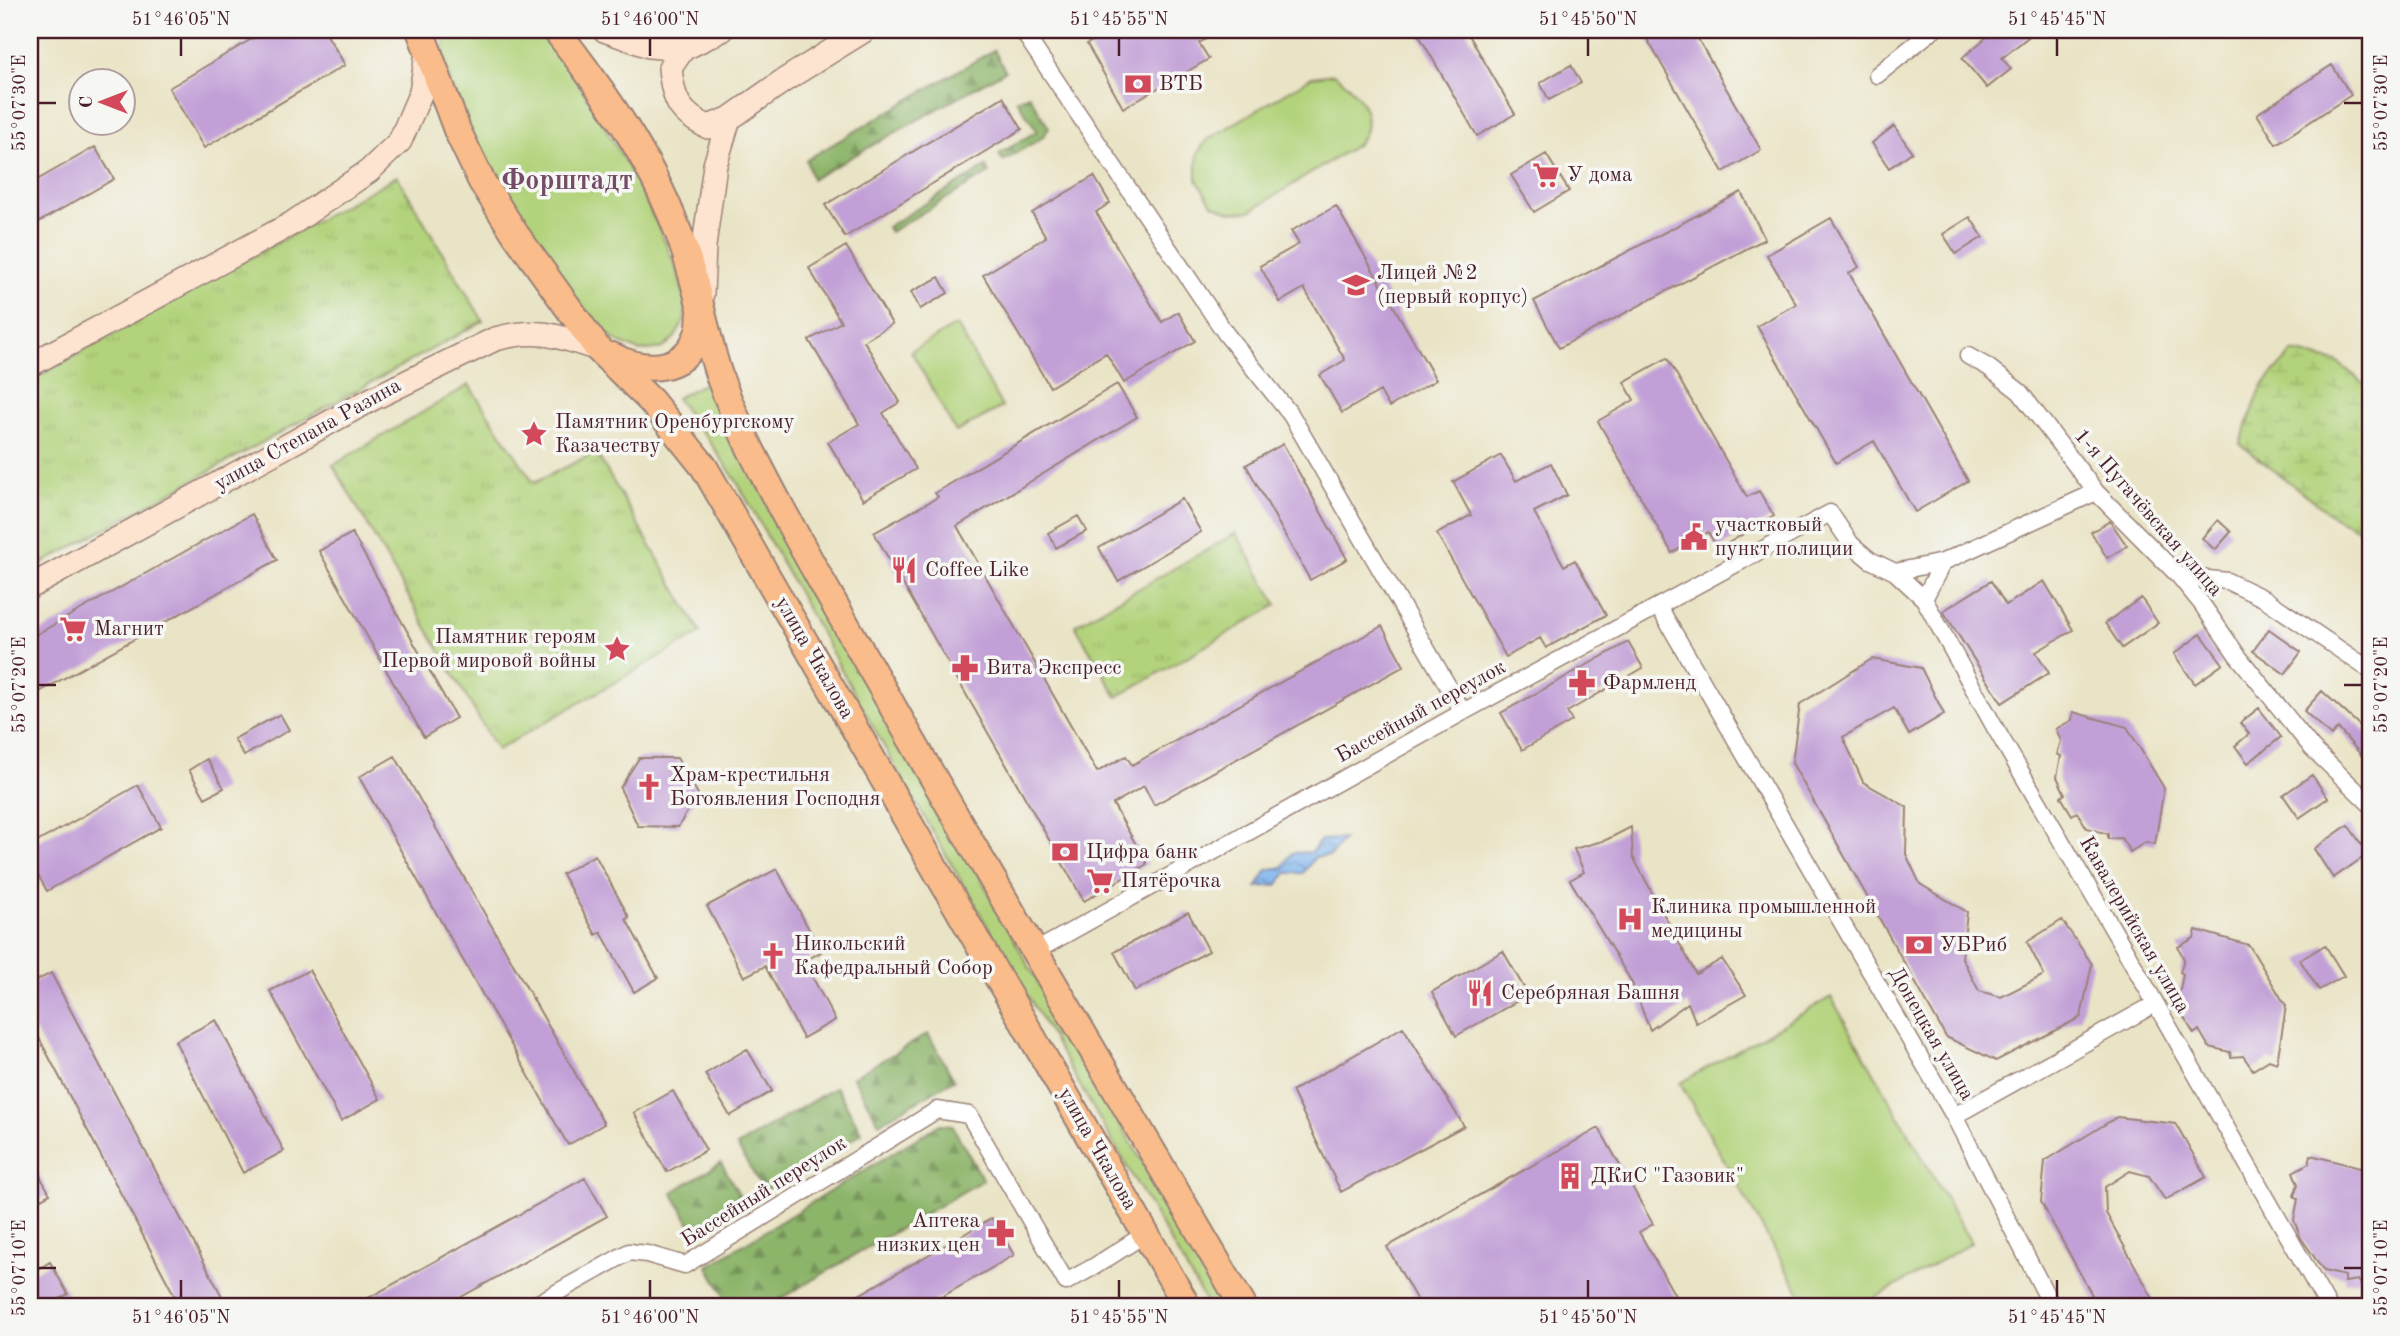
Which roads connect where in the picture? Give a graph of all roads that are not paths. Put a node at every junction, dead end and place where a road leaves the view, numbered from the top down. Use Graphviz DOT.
graph roads {
  1 [pos="556,30"];
  2 [pos="604,30"];
  3 [pos="722,30"];
  4 [pos="865,30"];
  5 [pos="1022,30"];
  6 [pos="1933,30"];
  7 [pos="426,38"];
  8 [pos="683,49"];
  9 [pos="1877,75"];
  10 [pos="729,120"];
  11 [pos="701,304"];
  12 [pos="598,349"];
  13 [pos="1968,356"];
  14 [pos="30,365"];
  15 [pos="2096,492"];
  16 [pos="1830,513"];
  17 [pos="1943,562"];
  18 [pos="1895,572"];
  19 [pos="2179,576"];
  20 [pos="30,587"];
  21 [pos="1924,598"];
  22 [pos="1659,607"];
  23 [pos="2370,670"];
  24 [pos="1463,712"];
  25 [pos="2370,804"];
  26 [pos="1034,952"];
  27 [pos="2155,1004"];
  28 [pos="1954,1116"];
  29 [pos="1145,1234"];
  30 [pos="533,1306"];
  31 [pos="1187,1306"];
  32 [pos="1243,1306"];
  33 [pos="2052,1306"];
  34 [pos="2328,1306"];
  1 -- 11 [label="main road"];
  2 -- 8 [label="main road"];
  3 -- 8 [label="main road"];
  4 -- 10 [label="main road"];
  5 -- 24 [label="street"];
  6 -- 9 [label="street"];
  7 -- 12 [label="main road, улица Чкалова"];
  7 -- 14 [label="main road"];
  8 -- 10 [label="main road"];
  10 -- 11 [label="main road"];
  11 -- 12 [label="main road"];
  11 -- 26 [label="main road"];
  12 -- 20 [label="main road, улица Степана Разина"];
  12 -- 29 [label="main road, улица Чкалова"];
  13 -- 15 [label="street, 1-я Пугачёвская улица"];
  15 -- 17 [label="street"];
  15 -- 19 [label="street, 1-я Пугачёвская улица"];
  16 -- 18 [label="street, Кавалерийская улица"];
  16 -- 22 [label="street, Бассейный переулок"];
  17 -- 18 [label="street"];
  17 -- 21 [label="street"];
  18 -- 21 [label="street, Кавалерийская улица"];
  19 -- 23 [label="street"];
  19 -- 25 [label="street, 1-я Пугачёвская улица"];
  21 -- 27 [label="street, Кавалерийская улица"];
  22 -- 24 [label="street, Бассейный переулок"];
  22 -- 28 [label="street, Донецкая улица"];
  24 -- 26 [label="street, Бассейный переулок"];
  26 -- 32 [label="main road"];
  27 -- 28 [label="street"];
  27 -- 34 [label="street, Кавалерийская улица"];
  28 -- 33 [label="street, Донецкая улица"];
  29 -- 30 [label="street, Бассейный переулок"];
  29 -- 31 [label="main road, улица Чкалова"];
}
